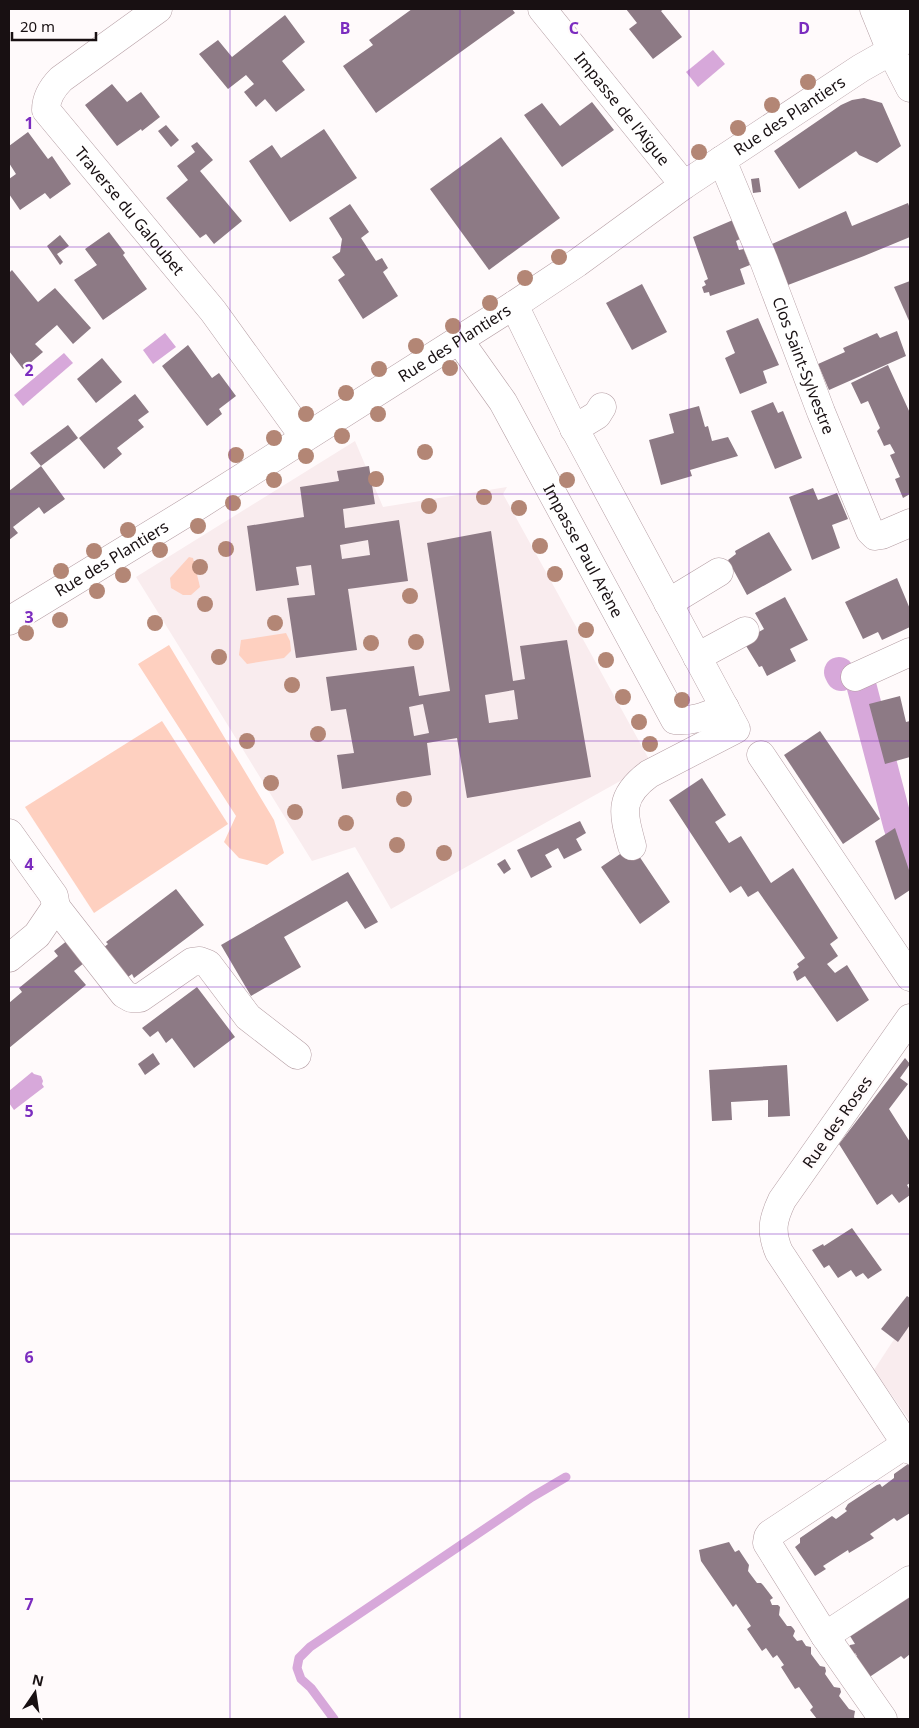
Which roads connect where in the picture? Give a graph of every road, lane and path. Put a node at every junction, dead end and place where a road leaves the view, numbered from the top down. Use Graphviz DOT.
graph roads {
  1 [pos="158,9"];
  2 [pos="542,9"];
  3 [pos="874,9"];
  4 [pos="898,9"];
  5 [pos="904,48"];
  6 [pos="910,88"];
  7 [pos="722,160"];
  8 [pos="684,185"];
  9 [pos="514,305"];
  10 [pos="458,340"];
  11 [pos="602,407"];
  12 [pos="573,427"];
  13 [pos="304,437"];
  14 [pos="910,523"];
  15 [pos="719,572"];
  16 [pos="668,603"];
  17 [pos="9,621"];
  18 [pos="745,631"];
  19 [pos="910,652"];
  20 [pos="697,657"];
  21 [pos="855,676"];
  22 [pos="731,718"];
  23 [pos="761,755"];
  24 [pos="9,833"];
  25 [pos="632,846"];
  26 [pos="56,907"];
  27 [pos="9,958"];
  28 [pos="910,977"];
  29 [pos="910,1018"];
  30 [pos="297,1055"];
  31 [pos="904,1440"];
  32 [pos="910,1580"];
  33 [pos="826,1636"];
  34 [pos="882,1719"];
  1 -- 13 [label="street, Traverse du Galoubet"];
  2 -- 8 [label="street, Impasse de l'Aïgue"];
  3 -- 5 [label="street"];
  4 -- 5 [label="street"];
  5 -- 6 [label="street"];
  5 -- 7 [label="street, Rue des Plantiers"];
  7 -- 8 [label="street, Rue des Plantiers"];
  7 -- 14 [label="street, Clos Saint-Sylvestre"];
  8 -- 9 [label="street, Rue des Plantiers"];
  9 -- 10 [label="street, Rue des Plantiers"];
  9 -- 12 [label="street"];
  10 -- 13 [label="street, Rue des Plantiers"];
  10 -- 22 [label="street, Impasse Paul Arène"];
  11 -- 12 [label="street"];
  12 -- 16 [label="street"];
  13 -- 17 [label="street, Rue des Plantiers"];
  15 -- 16 [label="street"];
  16 -- 20 [label="street"];
  18 -- 20 [label="street"];
  19 -- 21 [label="street"];
  20 -- 22 [label="street"];
  22 -- 25 [label="street"];
  23 -- 28 [label="street"];
  24 -- 26 [label="street"];
  26 -- 27 [label="street"];
  26 -- 30 [label="street"];
  29 -- 31 [label="street, Rue des Roses"];
  31 -- 33 [label="street"];
  32 -- 33 [label="street"];
  33 -- 34 [label="street"];
}
